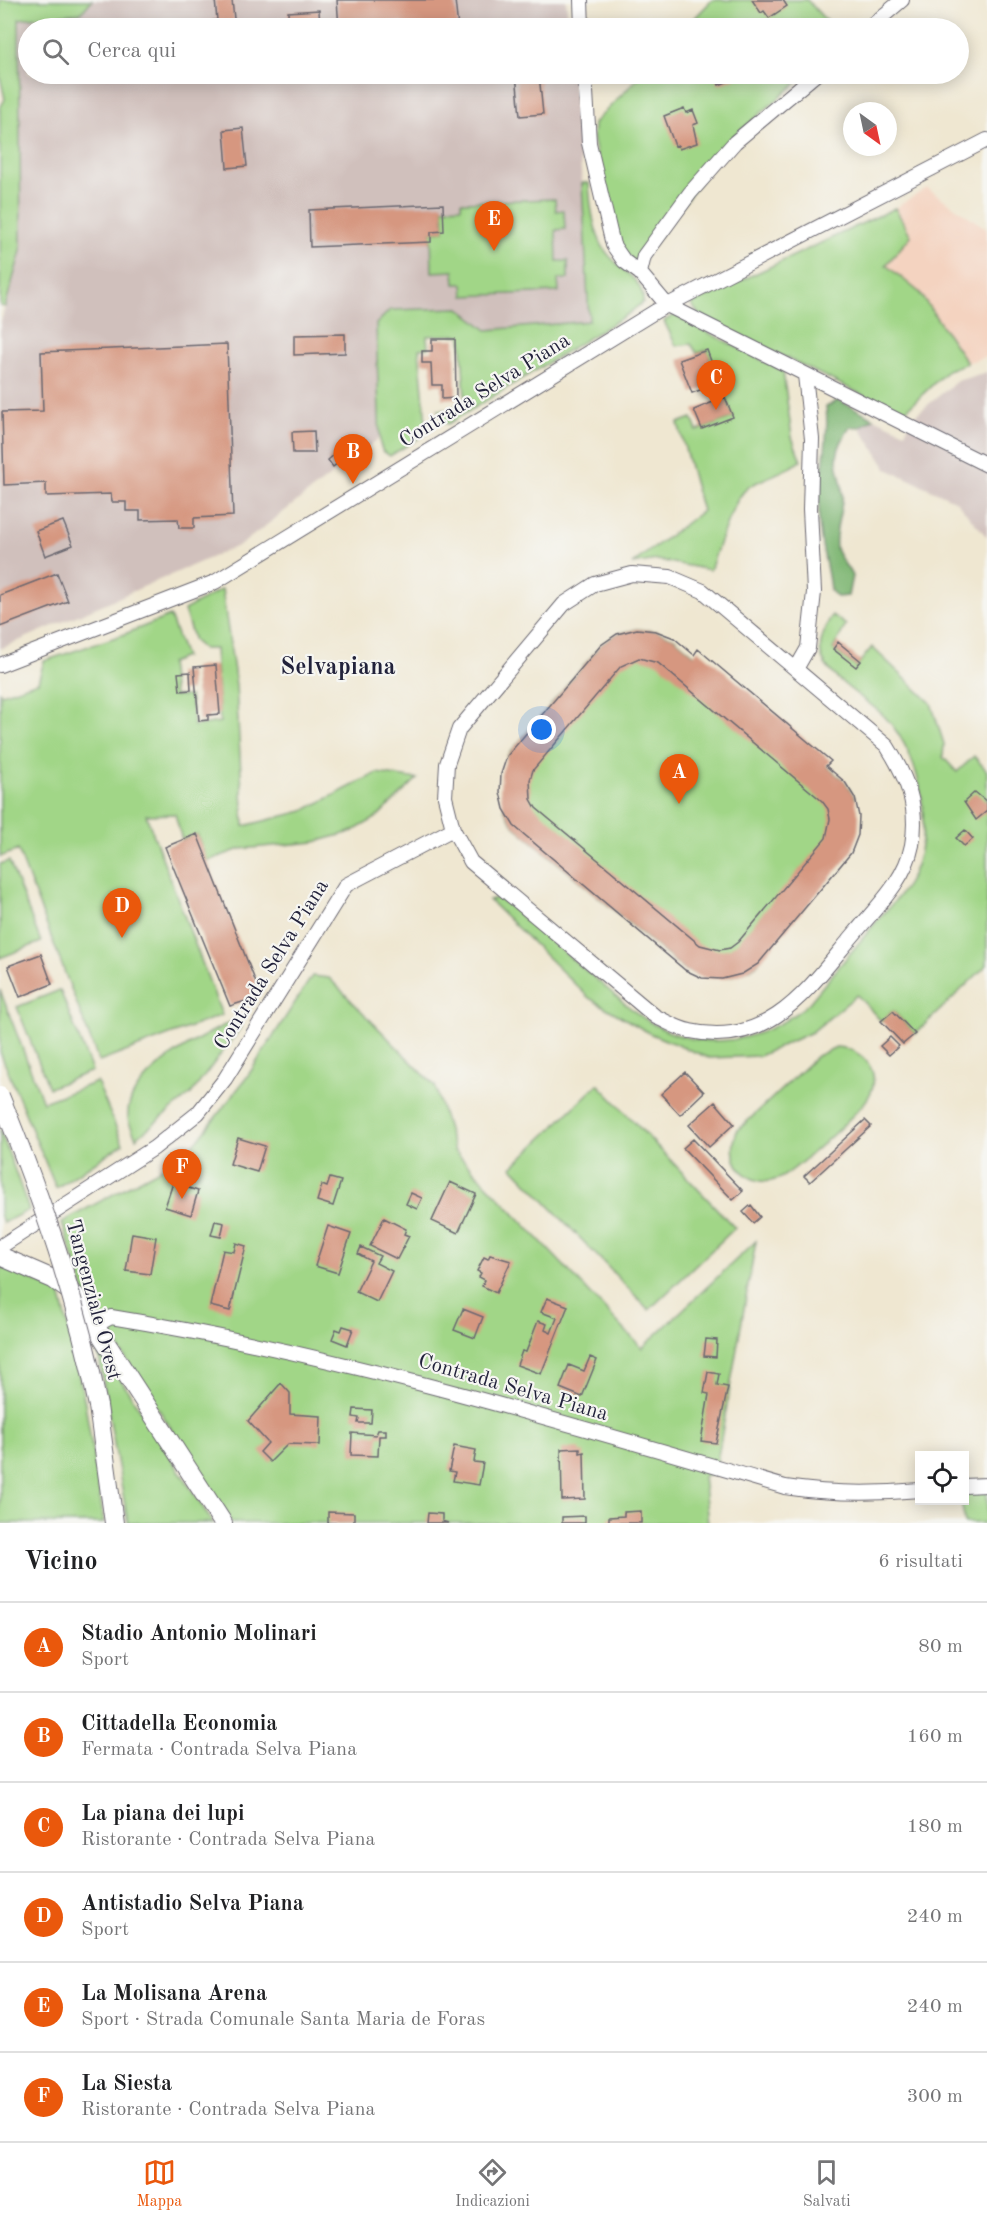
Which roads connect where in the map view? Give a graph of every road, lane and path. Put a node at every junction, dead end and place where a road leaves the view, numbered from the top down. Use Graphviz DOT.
graph roads {
  1 [pos="581,0"];
  2 [pos="902,0"];
  3 [pos="582,18"];
  4 [pos="881,18"];
  5 [pos="586,84"];
  6 [pos="804,84"];
  7 [pos="987,140"];
  8 [pos="640,273"];
  9 [pos="667,305"];
  10 [pos="805,375"];
  11 [pos="987,465"];
  12 [pos="0,665"];
  13 [pos="796,669"];
  14 [pos="453,829"];
  15 [pos="0,1096"];
  16 [pos="0,1254"];
  17 [pos="96,1325"];
  18 [pos="987,1485"];
  19 [pos="969,1486"];
  20 [pos="915,1490"];
  21 [pos="114,1523"];
  22 [pos="223,1523"];
  1 -- 3 [label="street"];
  2 -- 4 [label="street"];
  5 -- 8 [label="street"];
  6 -- 8 [label="street"];
  7 -- 9 [label="street, Contrada Selva Piana"];
  8 -- 9 [label="street"];
  9 -- 10 [label="street"];
  9 -- 12 [label="street, Contrada Selva Piana"];
  10 -- 11 [label="street"];
  10 -- 13 [label="street"];
  13 -- 14 [label="street"];
  13 -- 14 [label="street"];
  14 -- 16 [label="street, Contrada Selva Piana"];
  15 -- 21 [label="main road, Tangenziale Ovest, bridge"];
  16 -- 17 [label="main road"];
  17 -- 20 [label="street, Contrada Selva Piana"];
  17 -- 22 [label="main road"];
  18 -- 19 [label="street"];
}
